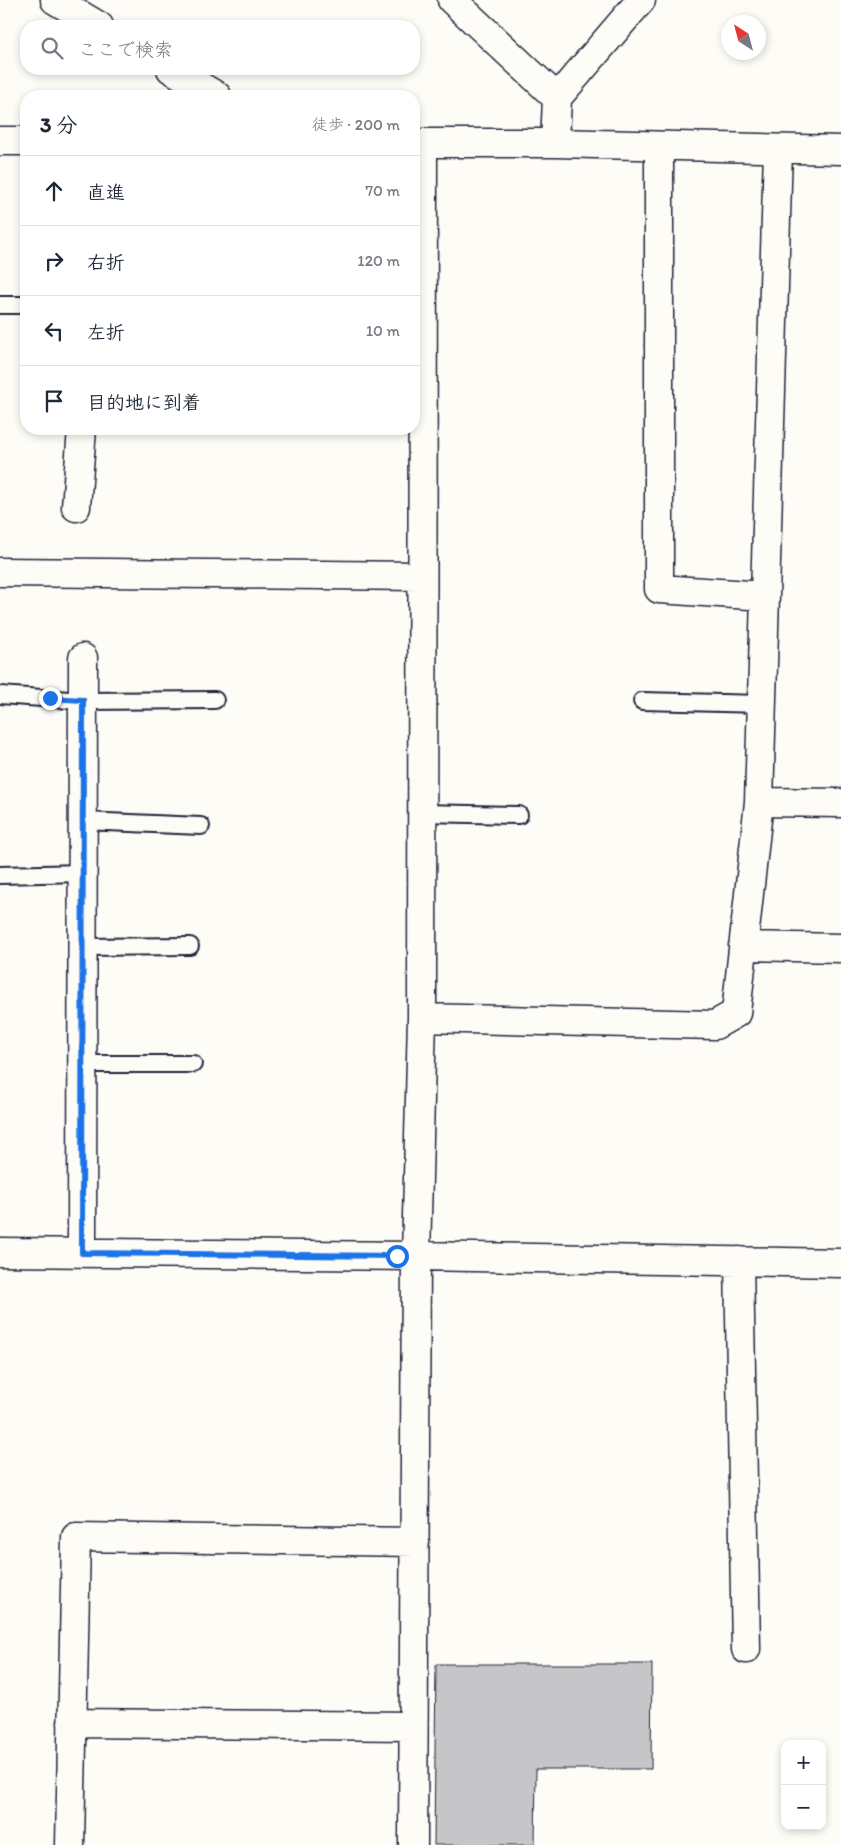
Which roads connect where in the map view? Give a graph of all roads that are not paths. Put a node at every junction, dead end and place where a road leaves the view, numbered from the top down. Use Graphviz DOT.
graph roads {
  1 [pos="54,0"];
  2 [pos="452,0"];
  3 [pos="641,0"];
  4 [pos="89,20"];
  5 [pos="181,75"];
  6 [pos="208,90"];
  7 [pos="557,98"];
  8 [pos="0,141"];
  9 [pos="20,141"];
  10 [pos="420,143"];
  11 [pos="555,143"];
  12 [pos="659,146"];
  13 [pos="778,149"];
  14 [pos="841,150"];
  15 [pos="420,287"];
  16 [pos="0,305"];
  17 [pos="20,305"];
  18 [pos="82,435"];
  19 [pos="76,507"];
  20 [pos="0,572"];
  21 [pos="422,576"];
  22 [pos="765,596"];
  23 [pos="83,658"];
  24 [pos="0,695"];
  25 [pos="83,700"];
  26 [pos="214,700"];
  27 [pos="642,701"];
  28 [pos="762,704"];
  29 [pos="759,802"];
  30 [pos="841,803"];
  31 [pos="422,813"];
  32 [pos="519,815"];
  33 [pos="83,822"];
  34 [pos="201,826"];
  35 [pos="83,873"];
  36 [pos="0,875"];
  37 [pos="190,946"];
  38 [pos="743,946"];
  39 [pos="82,947"];
  40 [pos="841,948"];
  41 [pos="422,1018"];
  42 [pos="82,1064"];
  43 [pos="193,1064"];
  44 [pos="0,1252"];
  45 [pos="82,1253"];
  46 [pos="416,1256"];
  47 [pos="738,1262"];
  48 [pos="841,1263"];
  49 [pos="415,1542"];
  50 [pos="746,1648"];
  51 [pos="72,1723"];
  52 [pos="414,1726"];
  53 [pos="70,1845"];
  54 [pos="413,1845"];
  1 -- 4 [label="street"];
  2 -- 7 [label="street"];
  3 -- 7 [label="street"];
  5 -- 6 [label="street"];
  7 -- 11 [label="street"];
  8 -- 9 [label="street"];
  10 -- 11 [label="street"];
  11 -- 12 [label="street"];
  12 -- 13 [label="street"];
  12 -- 22 [label="street"];
  13 -- 14 [label="street"];
  13 -- 22 [label="street"];
  15 -- 21 [label="street"];
  16 -- 17 [label="lane"];
  18 -- 19 [label="street"];
  20 -- 21 [label="street"];
  21 -- 31 [label="street"];
  22 -- 28 [label="street"];
  23 -- 25 [label="street"];
  24 -- 25 [label="lane"];
  25 -- 26 [label="lane"];
  25 -- 33 [label="street"];
  27 -- 28 [label="lane"];
  28 -- 29 [label="street"];
  29 -- 30 [label="street"];
  29 -- 38 [label="street"];
  31 -- 32 [label="lane"];
  31 -- 41 [label="street"];
  33 -- 34 [label="lane"];
  33 -- 35 [label="street"];
  35 -- 36 [label="lane"];
  35 -- 39 [label="street"];
  37 -- 39 [label="lane"];
  38 -- 40 [label="street"];
  38 -- 41 [label="street"];
  39 -- 42 [label="street"];
  41 -- 46 [label="street"];
  42 -- 43 [label="lane"];
  42 -- 45 [label="street"];
  44 -- 45 [label="street"];
  45 -- 46 [label="street"];
  46 -- 47 [label="street"];
  46 -- 49 [label="street"];
  47 -- 48 [label="street"];
  47 -- 50 [label="street"];
  49 -- 51 [label="street"];
  49 -- 52 [label="street"];
  51 -- 52 [label="street"];
  51 -- 53 [label="street"];
  52 -- 54 [label="street"];
}
